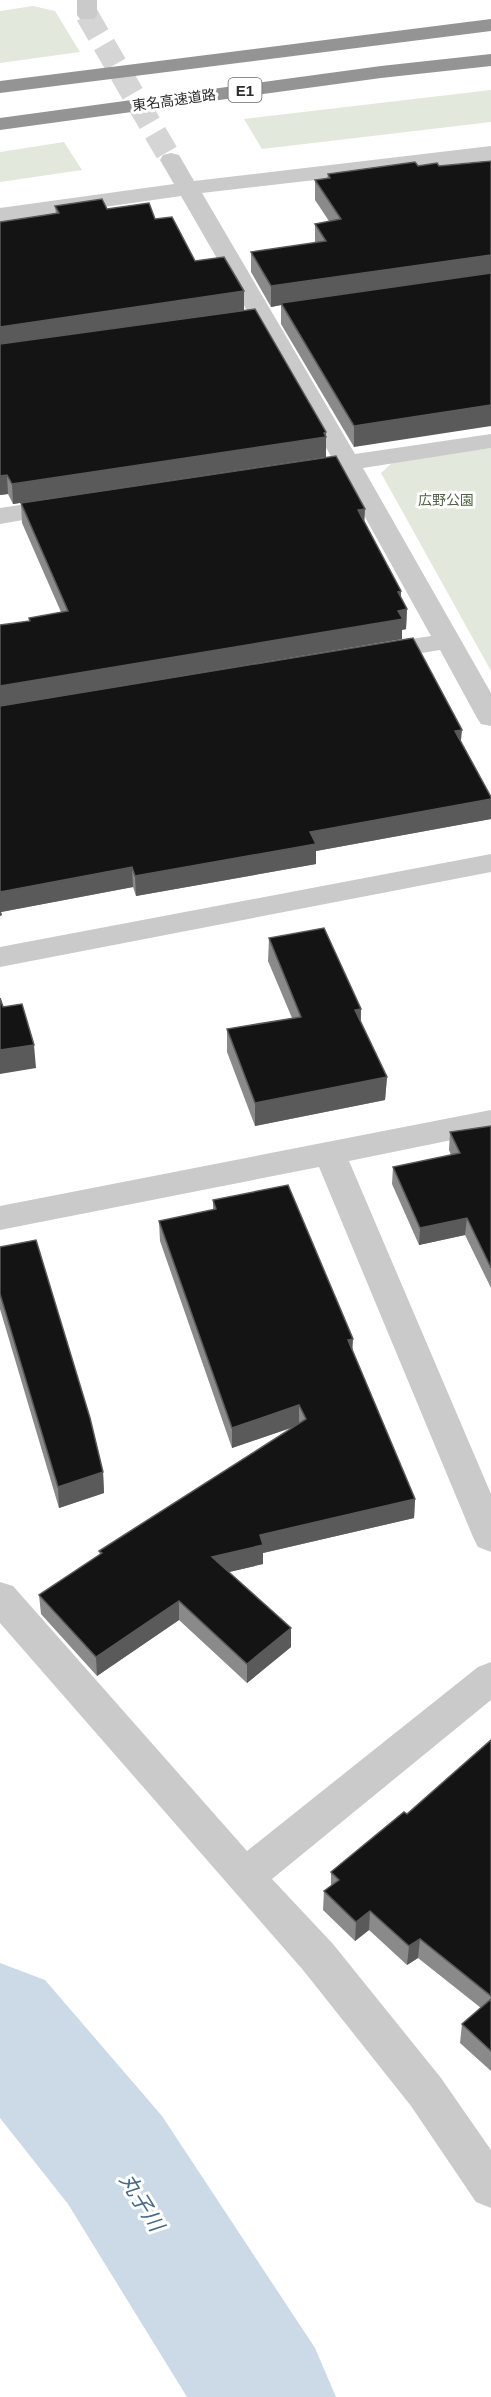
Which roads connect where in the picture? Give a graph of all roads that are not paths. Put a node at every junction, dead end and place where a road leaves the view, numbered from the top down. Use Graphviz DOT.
graph roads {
  1 [pos="491,25"];
  2 [pos="491,60"];
  3 [pos="0,87"];
  4 [pos="0,124"];
  5 [pos="491,153"];
  6 [pos="171,160"];
  7 [pos="189,188"];
  8 [pos="0,215"];
  9 [pos="491,441"];
  10 [pos="348,463"];
  11 [pos="301,470"];
  12 [pos="93,502"];
  13 [pos="0,516"];
  14 [pos="448,640"];
  15 [pos="342,658"];
  16 [pos="491,718"];
  17 [pos="491,862"];
  18 [pos="0,957"];
  19 [pos="491,1121"];
  20 [pos="329,1152"];
  21 [pos="0,1218"];
  22 [pos="491,1537"];
  23 [pos="0,1596"];
  24 [pos="491,1678"];
  25 [pos="244,1877"];
  26 [pos="491,2187"];
  1 -- 3 [label="highway, E1"];
  2 -- 4 [label="highway, 東名高速道路 / E1"];
  5 -- 7 [label="street"];
  6 -- 7 [label="street"];
  7 -- 8 [label="street"];
  7 -- 10 [label="street"];
  9 -- 10 [label="street"];
  10 -- 11 [label="street"];
  10 -- 14 [label="street"];
  12 -- 13 [label="street"];
  14 -- 15 [label="street"];
  14 -- 16 [label="street"];
  17 -- 18 [label="street"];
  19 -- 20 [label="street"];
  20 -- 21 [label="street"];
  20 -- 22 [label="street"];
  23 -- 25 [label="street"];
  24 -- 25 [label="street"];
  25 -- 26 [label="street"];
}
